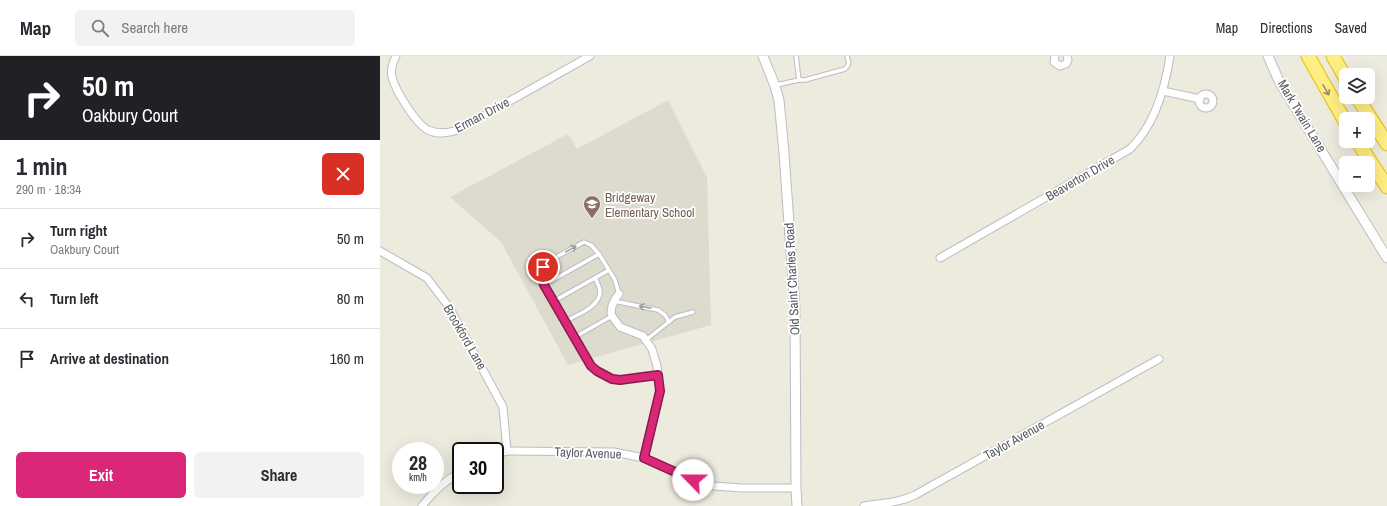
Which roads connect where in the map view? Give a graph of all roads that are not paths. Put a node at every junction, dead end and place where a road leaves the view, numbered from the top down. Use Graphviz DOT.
graph roads {
  1 [pos="396,56"];
  2 [pos="590,56"];
  3 [pos="763,56"];
  4 [pos="796,56"];
  5 [pos="847,56"];
  6 [pos="1055,56"];
  7 [pos="1067,56"];
  8 [pos="1170,56"];
  9 [pos="1268,56"];
  10 [pos="1308,56"];
  11 [pos="1333,56"];
  12 [pos="1340,68"];
  13 [pos="799,80"];
  14 [pos="775,86"];
  15 [pos="1163,91"];
  16 [pos="1200,99"];
  17 [pos="1361,104"];
  18 [pos="1340,112"];
  19 [pos="1387,144"];
  20 [pos="1362,148"];
  21 [pos="1387,187"];
  22 [pos="380,251"];
  23 [pos="599,254"];
  24 [pos="940,258"];
  25 [pos="1387,258"];
  26 [pos="609,270"];
  27 [pos="595,278"];
  28 [pos="544,285"];
  29 [pos="619,294"];
  30 [pos="554,301"];
  31 [pos="614,301"];
  32 [pos="693,312"];
  33 [pos="612,316"];
  34 [pos="566,321"];
  35 [pos="669,322"];
  36 [pos="575,337"];
  37 [pos="646,340"];
  38 [pos="1159,359"];
  39 [pos="658,375"];
  40 [pos="507,451"];
  41 [pos="504,452"];
  42 [pos="644,458"];
  43 [pos="452,477"];
  44 [pos="796,488"];
  45 [pos="422,506"];
  46 [pos="797,506"];
  47 [pos="864,506"];
  1 -- 2 [label="street, Erman Drive"];
  3 -- 14 [label="street, Old Saint Charles Road"];
  4 -- 13 [label="lane"];
  5 -- 13 [label="lane"];
  6 -- 7 [label="street"];
  8 -- 15 [label="street, Beaverton Drive"];
  9 -- 25 [label="street, Mark Twain Lane"];
  10 -- 18 [label="highway, one-way"];
  11 -- 12 [label="highway"];
  13 -- 14 [label="lane"];
  14 -- 44 [label="street, Old Saint Charles Road"];
  15 -- 16 [label="street"];
  15 -- 24 [label="street, Beaverton Drive"];
  17 -- 19 [label="highway"];
  20 -- 21 [label="highway"];
  22 -- 40 [label="street, Brookford Lane"];
  23 -- 26 [label="lane"];
  23 -- 28 [label="lane"];
  28 -- 23 [label="lane, one-way"];
  26 -- 27 [label="lane"];
  26 -- 29 [label="lane"];
  27 -- 30 [label="lane"];
  27 -- 34 [label="lane"];
  28 -- 30 [label="lane"];
  29 -- 31 [label="street"];
  30 -- 34 [label="lane"];
  31 -- 33 [label="street"];
  35 -- 31 [label="lane, one-way"];
  32 -- 35 [label="lane"];
  33 -- 36 [label="lane"];
  33 -- 37 [label="street"];
  34 -- 36 [label="lane"];
  35 -- 37 [label="lane"];
  36 -- 39 [label="lane"];
  37 -- 39 [label="street"];
  38 -- 47 [label="street, Taylor Avenue"];
  39 -- 42 [label="street"];
  40 -- 41 [label="street, Taylor Avenue"];
  40 -- 42 [label="street, Taylor Avenue"];
  42 -- 44 [label="street, Taylor Avenue"];
  43 -- 45 [label="street"];
  44 -- 46 [label="street, Old Saint Charles Road"];
}
